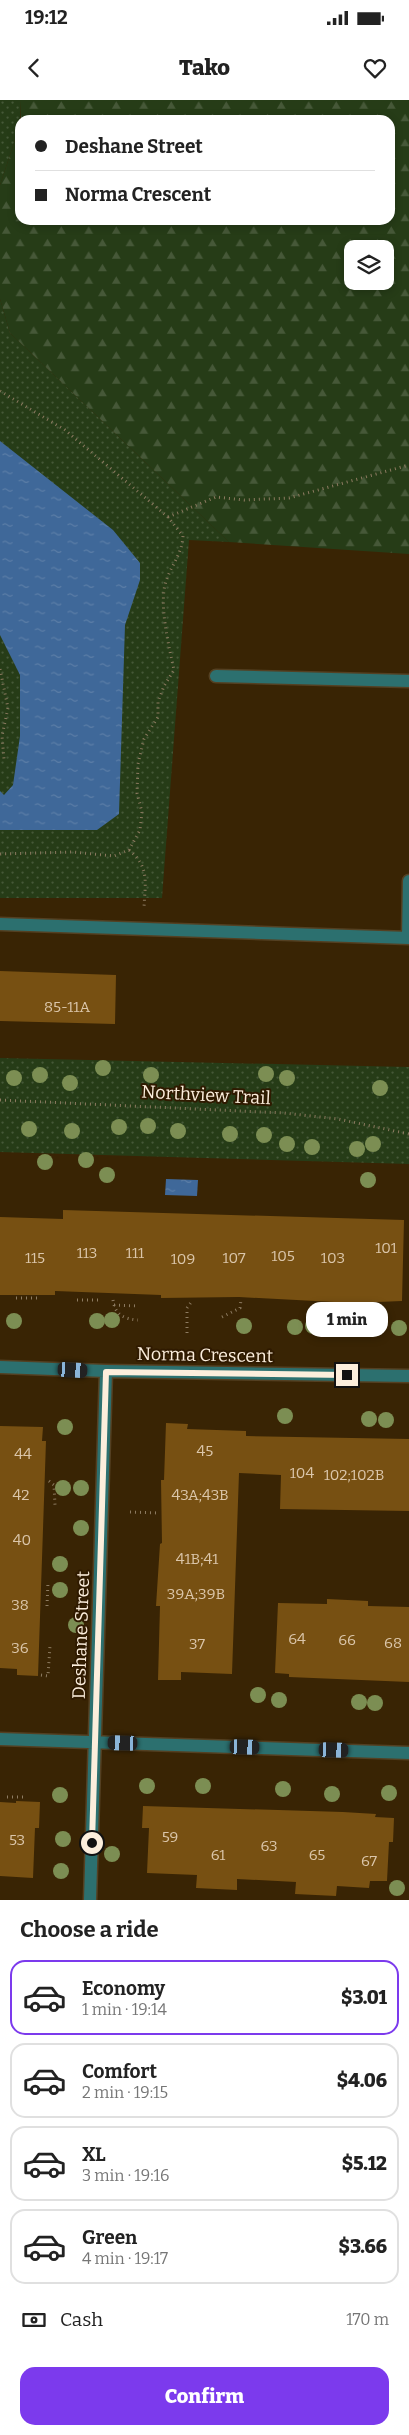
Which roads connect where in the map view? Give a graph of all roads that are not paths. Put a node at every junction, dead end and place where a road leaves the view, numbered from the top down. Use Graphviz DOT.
graph roads {
  1 [pos="216,676"];
  2 [pos="409,681"];
  3 [pos="409,881"];
  4 [pos="0,924"];
  5 [pos="408,938"];
  6 [pos="0,1367"];
  7 [pos="106,1372"];
  8 [pos="409,1376"];
  9 [pos="0,1738"];
  10 [pos="96,1742"];
  11 [pos="409,1753"];
  12 [pos="90,1900"];
  1 -- 2 [label="street"];
  3 -- 5 [label="street"];
  4 -- 5 [label="street"];
  6 -- 7 [label="street, Norma Crescent"];
  7 -- 8 [label="street, Norma Crescent"];
  7 -- 10 [label="street, Deshane Street"];
  9 -- 10 [label="street"];
  10 -- 11 [label="street"];
  10 -- 12 [label="street, Deshane Street"];
}
